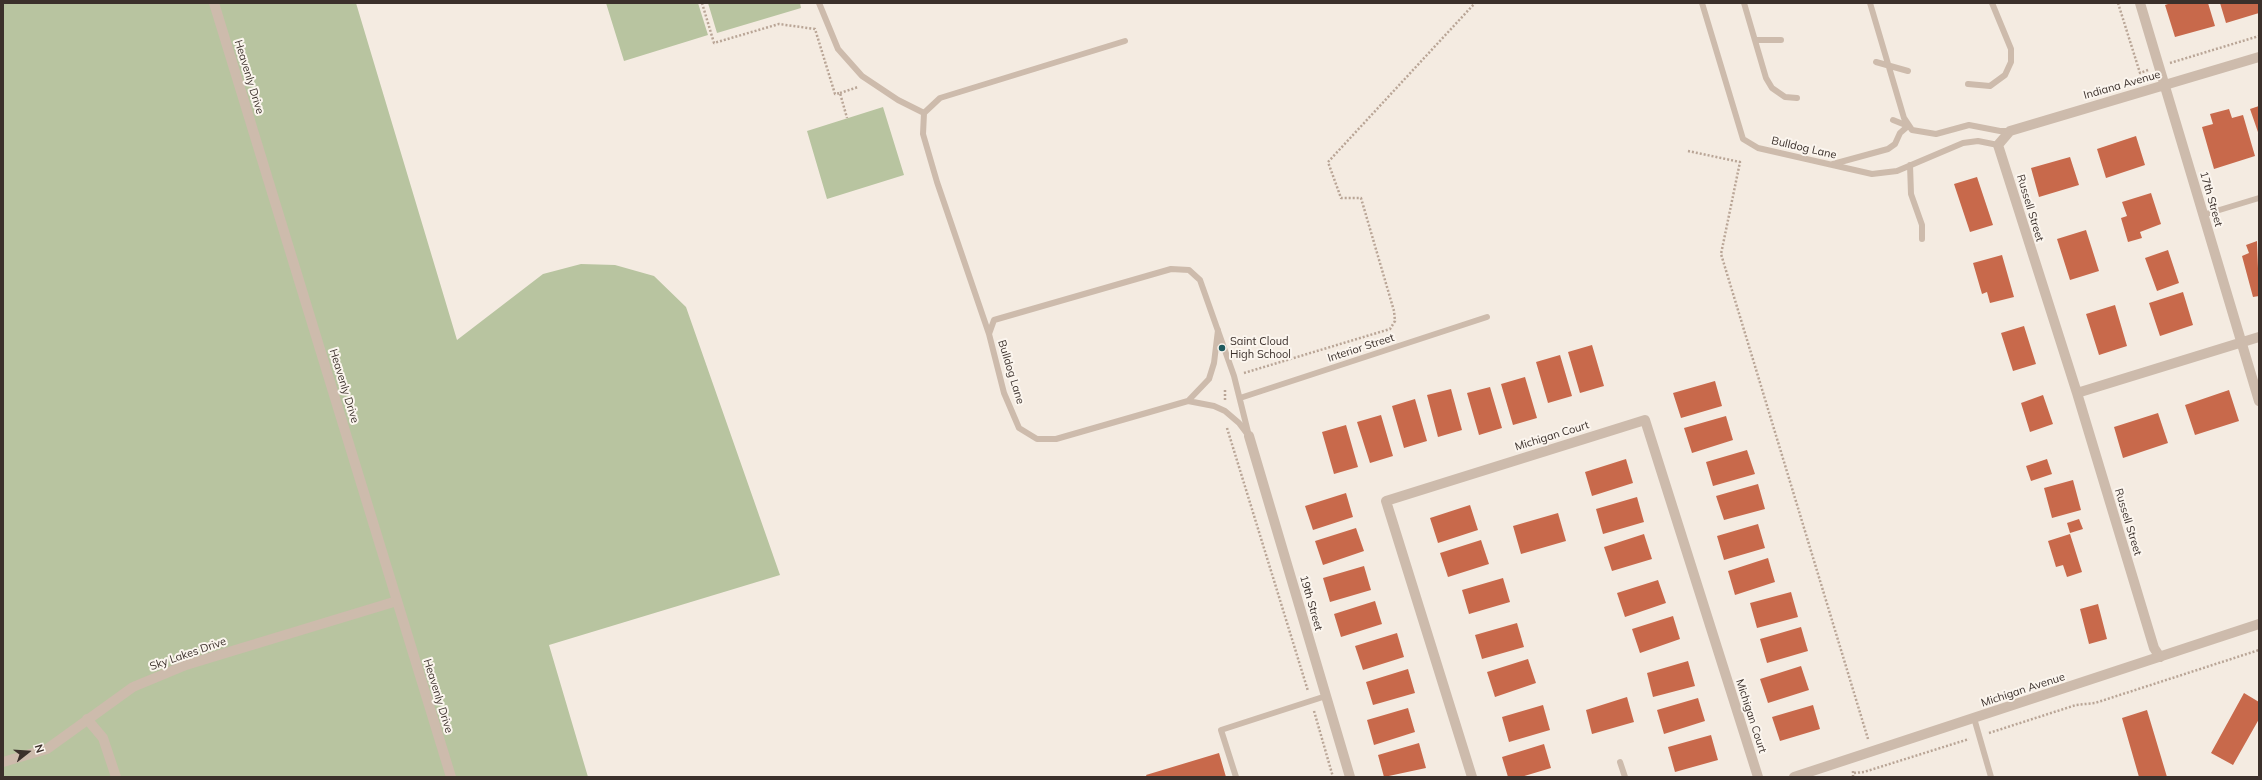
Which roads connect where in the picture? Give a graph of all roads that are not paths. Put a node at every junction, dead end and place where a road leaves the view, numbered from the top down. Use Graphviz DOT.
graph roads {
  1 [pos="214,3"];
  2 [pos="819,3"];
  3 [pos="1702,3"];
  4 [pos="1744,3"];
  5 [pos="1870,3"];
  6 [pos="1992,3"];
  7 [pos="2140,3"];
  8 [pos="1755,40"];
  9 [pos="1781,40"];
  10 [pos="1125,41"];
  11 [pos="2259,57"];
  12 [pos="1876,62"];
  13 [pos="1890,67"];
  14 [pos="1908,71"];
  15 [pos="1968,84"];
  16 [pos="2166,85"];
  17 [pos="1797,98"];
  18 [pos="924,113"];
  19 [pos="1893,120"];
  20 [pos="1908,126"];
  21 [pos="2010,131"];
  22 [pos="1998,145"];
  23 [pos="1830,165"];
  24 [pos="1910,165"];
  25 [pos="2259,198"];
  26 [pos="2203,215"];
  27 [pos="1922,239"];
  28 [pos="1487,318"];
  29 [pos="1218,330"];
  30 [pos="989,334"];
  31 [pos="2259,337"];
  32 [pos="2240,342"];
  33 [pos="2077,393"];
  34 [pos="1240,398"];
  35 [pos="1188,401"];
  36 [pos="2259,401"];
  37 [pos="1249,436"];
  38 [pos="397,601"];
  39 [pos="2259,624"];
  40 [pos="2160,657"];
  41 [pos="1326,696"];
  42 [pos="1974,718"];
  43 [pos="87,719"];
  44 [pos="3,762"];
  45 [pos="1620,762"];
  46 [pos="116,777"];
  47 [pos="450,777"];
  48 [pos="1236,777"];
  49 [pos="1350,777"];
  50 [pos="1472,777"];
  51 [pos="1625,777"];
  52 [pos="1758,777"];
  53 [pos="1794,777"];
  54 [pos="1991,777"];
  1 -- 38 [label="street, Heavenly Drive"];
  2 -- 18 [label="lane"];
  3 -- 23 [label="lane, Bulldog Lane"];
  4 -- 8 [label="lane"];
  5 -- 13 [label="lane"];
  6 -- 15 [label="lane"];
  7 -- 16 [label="street, 17th Street"];
  8 -- 9 [label="lane"];
  8 -- 17 [label="lane"];
  10 -- 18 [label="lane"];
  11 -- 16 [label="street, Indiana Avenue"];
  12 -- 13 [label="lane"];
  13 -- 14 [label="lane"];
  13 -- 20 [label="lane"];
  16 -- 21 [label="street, Indiana Avenue"];
  16 -- 26 [label="street, 17th Street"];
  18 -- 30 [label="lane"];
  19 -- 20 [label="lane"];
  20 -- 21 [label="lane"];
  20 -- 23 [label="lane"];
  21 -- 22 [label="street"];
  22 -- 24 [label="lane, Bulldog Lane"];
  22 -- 33 [label="street, Russell Street"];
  23 -- 24 [label="lane, Bulldog Lane"];
  24 -- 27 [label="lane"];
  25 -- 26 [label="lane"];
  26 -- 32 [label="street, 17th Street"];
  28 -- 34 [label="lane, Interior Street"];
  29 -- 30 [label="lane, Bulldog Lane"];
  29 -- 34 [label="lane, Bulldog Lane"];
  29 -- 35 [label="lane, Bulldog Lane"];
  30 -- 35 [label="lane, Bulldog Lane"];
  31 -- 32 [label="street"];
  32 -- 33 [label="street"];
  32 -- 36 [label="street, 17th Street"];
  33 -- 40 [label="street, Russell Street"];
  34 -- 37 [label="lane, Bulldog Lane"];
  35 -- 37 [label="lane, Bulldog Lane"];
  37 -- 41 [label="street, 19th Street"];
  38 -- 43 [label="street, Sky Lakes Drive"];
  38 -- 47 [label="street, Heavenly Drive"];
  39 -- 40 [label="street, Michigan Avenue"];
  40 -- 42 [label="street, Michigan Avenue"];
  41 -- 48 [label="lane"];
  41 -- 49 [label="street, 19th Street"];
  42 -- 53 [label="street, Michigan Avenue"];
  42 -- 54 [label="lane"];
  43 -- 44 [label="street, Sky Lakes Drive"];
  43 -- 46 [label="street"];
  45 -- 51 [label="lane"];
  50 -- 52 [label="street, Michigan Court"];
}
